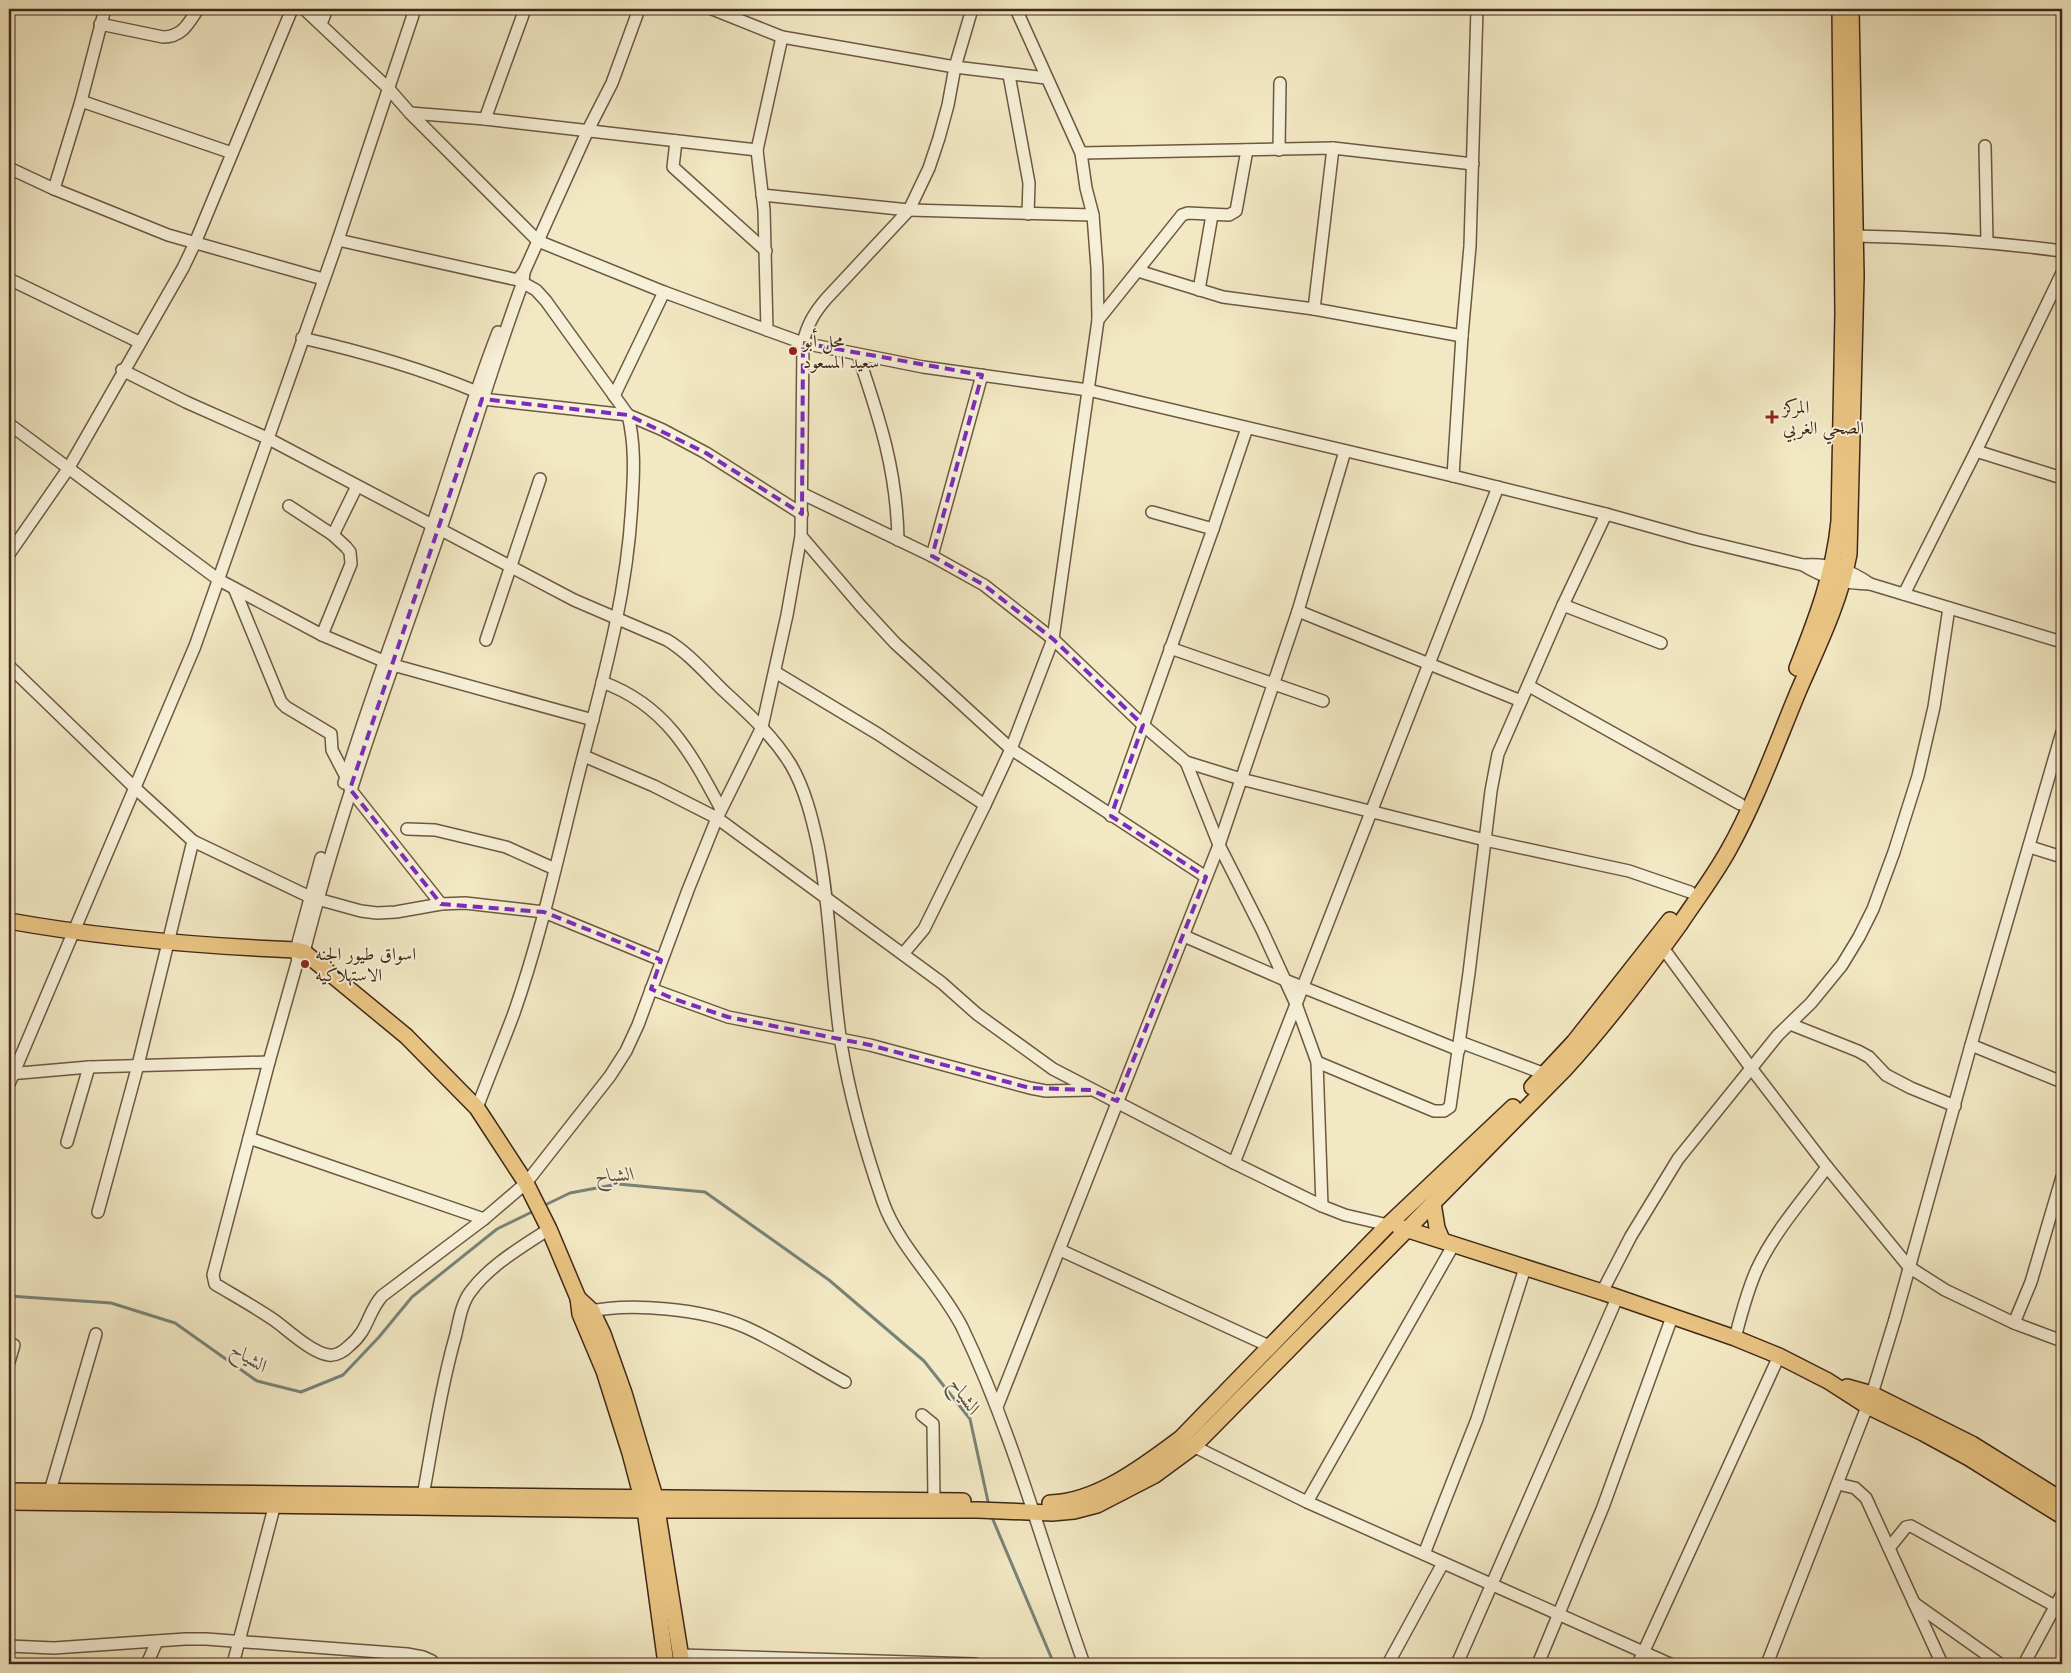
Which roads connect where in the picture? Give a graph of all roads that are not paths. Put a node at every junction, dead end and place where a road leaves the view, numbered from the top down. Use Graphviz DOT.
graph roads {
  1 [pos="105,9"];
  2 [pos="198,9"];
  3 [pos="292,9"];
  4 [pos="304,9"];
  5 [pos="327,9"];
  6 [pos="415,9"];
  7 [pos="525,9"];
  8 [pos="640,9"];
  9 [pos="712,9"];
  10 [pos="972,9"];
  11 [pos="1016,9"];
  12 [pos="1477,9"];
  13 [pos="1840,9"];
  14 [pos="1851,9"];
  15 [pos="100,24"];
  16 [pos="321,24"];
  17 [pos="782,37"];
  18 [pos="955,67"];
  19 [pos="1009,75"];
  20 [pos="1046,78"];
  21 [pos="1280,83"];
  22 [pos="388,88"];
  23 [pos="81,101"];
  24 [pos="410,113"];
  25 [pos="485,119"];
  26 [pos="588,130"];
  27 [pos="676,141"];
  28 [pos="1984,146"];
  29 [pos="1334,148"];
  30 [pos="757,150"];
  31 [pos="1248,150"];
  32 [pos="1280,150"];
  33 [pos="232,153"];
  34 [pos="1081,153"];
  35 [pos="1473,164"];
  36 [pos="9,168"];
  37 [pos="54,189"];
  38 [pos="762,195"];
  39 [pos="909,210"];
  40 [pos="1028,214"];
  41 [pos="1093,215"];
  42 [pos="1212,215"];
  43 [pos="1854,236"];
  44 [pos="338,240"];
  45 [pos="538,241"];
  46 [pos="1987,242"];
  47 [pos="195,243"];
  48 [pos="2062,251"];
  49 [pos="766,252"];
  50 [pos="1138,271"];
  51 [pos="2062,274"];
  52 [pos="522,278"];
  53 [pos="9,279"];
  54 [pos="323,279"];
  55 [pos="1199,290"];
  56 [pos="664,292"];
  57 [pos="1314,309"];
  58 [pos="1098,320"];
  59 [pos="767,330"];
  60 [pos="1462,336"];
  61 [pos="302,338"];
  62 [pos="139,342"];
  63 [pos="803,343"];
  64 [pos="858,355"];
  65 [pos="122,370"];
  66 [pos="982,375"];
  67 [pos="1088,390"];
  68 [pos="479,395"];
  69 [pos="614,396"];
  70 [pos="628,415"];
  71 [pos="9,424"];
  72 [pos="1247,428"];
  73 [pos="267,438"];
  74 [pos="1345,451"];
  75 [pos="1976,451"];
  76 [pos="68,469"];
  77 [pos="1453,476"];
  78 [pos="2062,478"];
  79 [pos="540,479"];
  80 [pos="357,486"];
  81 [pos="1498,487"];
  82 [pos="803,494"];
  83 [pos="289,506"];
  84 [pos="1152,512"];
  85 [pos="802,514"];
  86 [pos="1606,514"];
  87 [pos="436,528"];
  88 [pos="1213,529"];
  89 [pos="333,535"];
  90 [pos="801,536"];
  91 [pos="898,540"];
  92 [pos="9,554"];
  93 [pos="932,556"];
  94 [pos="510,567"];
  95 [pos="1838,574"];
  96 [pos="219,580"];
  97 [pos="234,588"];
  98 [pos="1904,594"];
  99 [pos="1563,605"];
  100 [pos="1949,608"];
  101 [pos="1298,611"];
  102 [pos="618,620"];
  103 [pos="322,635"];
  104 [pos="1053,639"];
  105 [pos="486,640"];
  106 [pos="2062,642"];
  107 [pos="1661,643"];
  108 [pos="1170,648"];
  109 [pos="388,663"];
  110 [pos="1430,664"];
  111 [pos="10,672"];
  112 [pos="775,672"];
  113 [pos="602,682"];
  114 [pos="1272,683"];
  115 [pos="1529,686"];
  116 [pos="1322,701"];
  117 [pos="1521,701"];
  118 [pos="593,720"];
  119 [pos="1144,725"];
  120 [pos="762,727"];
  121 [pos="2062,732"];
  122 [pos="1011,749"];
  123 [pos="584,756"];
  124 [pos="1186,762"];
  125 [pos="346,777"];
  126 [pos="1241,780"];
  127 [pos="135,788"];
  128 [pos="350,789"];
  129 [pos="1751,791"];
  130 [pos="1740,804"];
  131 [pos="985,805"];
  132 [pos="1372,811"];
  133 [pos="719,814"];
  134 [pos="1111,816"];
  135 [pos="407,829"];
  136 [pos="1485,840"];
  137 [pos="193,842"];
  138 [pos="1219,845"];
  139 [pos="2030,847"];
  140 [pos="2062,857"];
  141 [pos="555,869"];
  142 [pos="1206,877"];
  143 [pos="1690,892"];
  144 [pos="314,898"];
  145 [pos="827,899"];
  146 [pos="441,904"];
  147 [pos="544,912"];
  148 [pos="9,921"];
  149 [pos="74,932"];
  150 [pos="1184,936"];
  151 [pos="168,943"];
  152 [pos="1663,948"];
  153 [pos="903,954"];
  154 [pos="299,955"];
  155 [pos="662,960"];
  156 [pos="1285,980"];
  157 [pos="1303,986"];
  158 [pos="651,989"];
  159 [pos="1296,1004"];
  160 [pos="1790,1024"];
  161 [pos="841,1040"];
  162 [pos="1971,1045"];
  163 [pos="1459,1046"];
  164 [pos="269,1062"];
  165 [pos="1317,1062"];
  166 [pos="138,1065"];
  167 [pos="88,1067"];
  168 [pos="1751,1068"];
  169 [pos="1545,1074"];
  170 [pos="10,1078"];
  171 [pos="2062,1082"];
  172 [pos="1091,1090"];
  173 [pos="1118,1101"];
  174 [pos="1955,1106"];
  175 [pos="477,1108"];
  176 [pos="250,1138"];
  177 [pos="67,1142"];
  178 [pos="1234,1164"];
  179 [pos="1827,1167"];
  180 [pos="2062,1177"];
  181 [pos="528,1188"];
  182 [pos="1433,1203"];
  183 [pos="1322,1206"];
  184 [pos="98,1212"];
  185 [pos="484,1219"];
  186 [pos="1388,1224"];
  187 [pos="547,1226"];
  188 [pos="1406,1229"];
  189 [pos="1448,1242"];
  190 [pos="1060,1250"];
  191 [pos="1909,1267"];
  192 [pos="1525,1268"];
  193 [pos="1602,1292"];
  194 [pos="1617,1298"];
  195 [pos="586,1312"];
  196 [pos="1672,1317"];
  197 [pos="2014,1323"];
  198 [pos="96,1334"];
  199 [pos="1735,1338"];
  200 [pos="2062,1341"];
  201 [pos="14,1345"];
  202 [pos="1269,1346"];
  203 [pos="1779,1356"];
  204 [pos="9,1362"];
  205 [pos="846,1382"];
  206 [pos="1869,1400"];
  207 [pos="997,1406"];
  208 [pos="922,1415"];
  209 [pos="1187,1443"];
  210 [pos="1838,1484"];
  211 [pos="9,1490"];
  212 [pos="50,1491"];
  213 [pos="423,1496"];
  214 [pos="276,1499"];
  215 [pos="934,1500"];
  216 [pos="2062,1500"];
  217 [pos="9,1502"];
  218 [pos="1307,1502"];
  219 [pos="650,1503"];
  220 [pos="978,1506"];
  221 [pos="1032,1509"];
  222 [pos="2062,1516"];
  223 [pos="1889,1548"];
  224 [pos="1424,1554"];
  225 [pos="1443,1563"];
  226 [pos="1492,1585"];
  227 [pos="2062,1594"];
  228 [pos="1913,1602"];
  229 [pos="2059,1608"];
  230 [pos="1559,1613"];
  231 [pos="157,1641"];
  232 [pos="239,1643"];
  233 [pos="9,1646"];
  234 [pos="1641,1659"];
  235 [pos="681,1660"];
  236 [pos="147,1664"];
  237 [pos="233,1664"];
  238 [pos="433,1664"];
  239 [pos="666,1664"];
  240 [pos="975,1664"];
  241 [pos="1084,1664"];
  242 [pos="1095,1664"];
  243 [pos="1388,1664"];
  244 [pos="1457,1664"];
  245 [pos="1538,1664"];
  246 [pos="1670,1664"];
  247 [pos="1767,1664"];
  248 [pos="1942,1664"];
  249 [pos="2000,1664"];
  250 [pos="2024,1664"];
  1 -- 15 [label="street"];
  2 -- 15 [label="street"];
  3 -- 33 [label="street"];
  4 -- 16 [label="street"];
  5 -- 16 [label="street"];
  6 -- 22 [label="street"];
  7 -- 25 [label="street"];
  8 -- 26 [label="street"];
  9 -- 17 [label="street"];
  10 -- 18 [label="street"];
  11 -- 20 [label="street"];
  12 -- 35 [label="street"];
  13 -- 95 [label="main road"];
  14 -- 43 [label="main road"];
  15 -- 23 [label="street"];
  16 -- 22 [label="street"];
  17 -- 18 [label="street"];
  17 -- 30 [label="street"];
  18 -- 19 [label="street"];
  18 -- 39 [label="street"];
  19 -- 20 [label="street"];
  19 -- 40 [label="street"];
  20 -- 34 [label="street"];
  21 -- 32 [label="street"];
  22 -- 24 [label="street"];
  22 -- 44 [label="street"];
  23 -- 33 [label="street"];
  23 -- 37 [label="street"];
  24 -- 25 [label="street"];
  24 -- 45 [label="street"];
  25 -- 26 [label="street"];
  26 -- 27 [label="street"];
  26 -- 45 [label="street"];
  27 -- 30 [label="street"];
  27 -- 49 [label="street"];
  28 -- 46 [label="street"];
  29 -- 32 [label="street"];
  29 -- 35 [label="street"];
  29 -- 57 [label="street"];
  30 -- 38 [label="street"];
  31 -- 32 [label="street"];
  31 -- 34 [label="street"];
  31 -- 42 [label="street"];
  33 -- 47 [label="street"];
  34 -- 41 [label="street"];
  35 -- 60 [label="street"];
  36 -- 37 [label="street"];
  37 -- 47 [label="street"];
  38 -- 39 [label="street"];
  38 -- 49 [label="street"];
  39 -- 40 [label="street"];
  39 -- 63 [label="street"];
  40 -- 41 [label="street"];
  41 -- 58 [label="street"];
  42 -- 50 [label="street"];
  42 -- 55 [label="street"];
  43 -- 46 [label="street"];
  43 -- 95 [label="main road"];
  44 -- 52 [label="street"];
  44 -- 54 [label="street"];
  45 -- 52 [label="street"];
  45 -- 56 [label="street"];
  46 -- 48 [label="street"];
  47 -- 54 [label="street"];
  47 -- 62 [label="street"];
  49 -- 59 [label="street"];
  50 -- 55 [label="street"];
  50 -- 58 [label="street"];
  51 -- 75 [label="street"];
  52 -- 68 [label="street"];
  52 -- 69 [label="street"];
  53 -- 62 [label="street"];
  54 -- 61 [label="street"];
  55 -- 57 [label="street"];
  56 -- 59 [label="street"];
  56 -- 69 [label="street"];
  57 -- 60 [label="street"];
  58 -- 67 [label="street"];
  59 -- 63 [label="street"];
  60 -- 77 [label="street"];
  61 -- 68 [label="street"];
  61 -- 73 [label="street"];
  62 -- 65 [label="street"];
  63 -- 64 [label="street"];
  63 -- 82 [label="street"];
  64 -- 66 [label="street"];
  64 -- 91 [label="street"];
  65 -- 73 [label="street"];
  65 -- 76 [label="street"];
  66 -- 67 [label="street"];
  66 -- 93 [label="street"];
  67 -- 72 [label="street"];
  67 -- 104 [label="street"];
  68 -- 70 [label="street"];
  68 -- 87 [label="street"];
  69 -- 70 [label="street"];
  70 -- 85 [label="street"];
  70 -- 102 [label="street"];
  71 -- 76 [label="street"];
  72 -- 74 [label="street"];
  72 -- 88 [label="street"];
  73 -- 80 [label="street"];
  73 -- 96 [label="street"];
  74 -- 77 [label="street"];
  74 -- 101 [label="street"];
  75 -- 78 [label="street"];
  75 -- 98 [label="street"];
  76 -- 92 [label="street"];
  76 -- 96 [label="street"];
  77 -- 81 [label="street"];
  79 -- 94 [label="street"];
  80 -- 87 [label="street"];
  80 -- 89 [label="street"];
  81 -- 86 [label="street"];
  81 -- 110 [label="street"];
  82 -- 85 [label="street"];
  82 -- 91 [label="street"];
  83 -- 89 [label="street"];
  84 -- 88 [label="street"];
  85 -- 90 [label="street"];
  86 -- 95 [label="street"];
  86 -- 99 [label="street"];
  87 -- 94 [label="street"];
  87 -- 109 [label="street"];
  88 -- 108 [label="street"];
  89 -- 103 [label="street"];
  90 -- 112 [label="street"];
  90 -- 122 [label="street"];
  91 -- 93 [label="street"];
  93 -- 104 [label="street"];
  94 -- 102 [label="street"];
  94 -- 105 [label="street"];
  95 -- 98 [label="street"];
  95 -- 129 [label="main road"];
  96 -- 97 [label="street"];
  96 -- 127 [label="street"];
  97 -- 103 [label="street"];
  97 -- 125 [label="street"];
  98 -- 100 [label="street"];
  99 -- 107 [label="street"];
  99 -- 115 [label="street"];
  100 -- 106 [label="street"];
  100 -- 160 [label="street"];
  101 -- 110 [label="street"];
  101 -- 114 [label="street"];
  102 -- 113 [label="street"];
  102 -- 120 [label="street"];
  103 -- 109 [label="street"];
  104 -- 119 [label="street"];
  104 -- 122 [label="street"];
  108 -- 114 [label="street"];
  108 -- 119 [label="street"];
  109 -- 118 [label="street"];
  109 -- 125 [label="street"];
  109 -- 128 [label="street"];
  110 -- 117 [label="street"];
  110 -- 132 [label="street"];
  111 -- 127 [label="street"];
  112 -- 120 [label="street"];
  112 -- 131 [label="street"];
  113 -- 118 [label="street"];
  113 -- 133 [label="street"];
  114 -- 116 [label="street"];
  114 -- 126 [label="street"];
  115 -- 117 [label="street"];
  115 -- 130 [label="street"];
  117 -- 136 [label="street"];
  118 -- 123 [label="street"];
  119 -- 124 [label="street"];
  119 -- 134 [label="street"];
  120 -- 133 [label="street"];
  120 -- 145 [label="street"];
  121 -- 139 [label="street"];
  122 -- 131 [label="street"];
  122 -- 134 [label="street"];
  123 -- 133 [label="street"];
  123 -- 141 [label="street"];
  124 -- 126 [label="street"];
  124 -- 138 [label="street"];
  125 -- 144 [label="street"];
  126 -- 132 [label="street"];
  126 -- 138 [label="street"];
  127 -- 137 [label="street"];
  127 -- 149 [label="street"];
  128 -- 144 [label="street"];
  128 -- 146 [label="street"];
  129 -- 130 [label="main road"];
  129 -- 152 [label="main road"];
  130 -- 143 [label="main road"];
  131 -- 153 [label="street"];
  132 -- 136 [label="street"];
  132 -- 157 [label="street"];
  133 -- 145 [label="street"];
  133 -- 155 [label="street"];
  134 -- 142 [label="street"];
  135 -- 141 [label="street"];
  136 -- 143 [label="street"];
  136 -- 163 [label="street"];
  137 -- 144 [label="street"];
  137 -- 151 [label="street"];
  138 -- 142 [label="street"];
  138 -- 156 [label="street"];
  139 -- 140 [label="street"];
  139 -- 162 [label="street"];
  141 -- 147 [label="street"];
  142 -- 150 [label="street"];
  143 -- 169 [label="main road"];
  144 -- 146 [label="street"];
  144 -- 154 [label="street"];
  145 -- 153 [label="street"];
  145 -- 161 [label="street"];
  146 -- 147 [label="street"];
  147 -- 155 [label="street"];
  147 -- 175 [label="street"];
  148 -- 149 [label="main road"];
  149 -- 151 [label="main road"];
  149 -- 170 [label="street"];
  150 -- 156 [label="street"];
  150 -- 173 [label="street"];
  151 -- 154 [label="main road"];
  151 -- 166 [label="street"];
  152 -- 168 [label="street"];
  152 -- 182 [label="main road"];
  153 -- 172 [label="street"];
  154 -- 164 [label="street"];
  154 -- 175 [label="main road"];
  155 -- 158 [label="street"];
  156 -- 157 [label="street"];
  156 -- 159 [label="street"];
  157 -- 159 [label="street"];
  157 -- 163 [label="street"];
  158 -- 161 [label="street"];
  158 -- 181 [label="street"];
  159 -- 165 [label="street"];
  159 -- 178 [label="street"];
  160 -- 168 [label="street"];
  160 -- 174 [label="street"];
  161 -- 172 [label="street"];
  161 -- 207 [label="street"];
  162 -- 171 [label="street"];
  162 -- 174 [label="street"];
  163 -- 165 [label="street"];
  163 -- 169 [label="street"];
  164 -- 166 [label="street"];
  164 -- 176 [label="street"];
  165 -- 183 [label="street"];
  166 -- 167 [label="street"];
  166 -- 184 [label="street"];
  167 -- 170 [label="street"];
  167 -- 177 [label="street"];
  168 -- 179 [label="street"];
  168 -- 193 [label="street"];
  169 -- 186 [label="main road"];
  172 -- 173 [label="street"];
  173 -- 178 [label="street"];
  173 -- 190 [label="street"];
  174 -- 191 [label="street"];
  175 -- 181 [label="main road"];
  176 -- 185 [label="street"];
  176 -- 185 [label="street"];
  178 -- 183 [label="street"];
  179 -- 191 [label="street"];
  179 -- 199 [label="street"];
  180 -- 197 [label="street"];
  181 -- 185 [label="street"];
  181 -- 187 [label="main road"];
  182 -- 188 [label="main road"];
  182 -- 189 [label="main road"];
  183 -- 186 [label="street"];
  186 -- 188 [label="main road"];
  186 -- 202 [label="main road"];
  187 -- 195 [label="main road"];
  187 -- 213 [label="street"];
  188 -- 189 [label="main road"];
  188 -- 209 [label="main road"];
  189 -- 192 [label="main road"];
  189 -- 218 [label="street"];
  190 -- 202 [label="street"];
  190 -- 207 [label="street"];
  191 -- 197 [label="street"];
  191 -- 206 [label="street"];
  192 -- 193 [label="main road"];
  192 -- 224 [label="street"];
  193 -- 194 [label="main road"];
  194 -- 196 [label="main road"];
  194 -- 226 [label="street"];
  195 -- 205 [label="street"];
  195 -- 219 [label="main road"];
  196 -- 199 [label="main road"];
  196 -- 230 [label="street"];
  197 -- 200 [label="street"];
  198 -- 212 [label="street"];
  199 -- 203 [label="main road"];
  201 -- 204 [label="street"];
  202 -- 209 [label="main road"];
  203 -- 206 [label="main road"];
  203 -- 234 [label="street"];
  206 -- 210 [label="street"];
  206 -- 216 [label="main road"];
  206 -- 222 [label="main road"];
  207 -- 221 [label="street"];
  208 -- 215 [label="street"];
  209 -- 218 [label="street"];
  209 -- 221 [label="main road"];
  210 -- 223 [label="street"];
  210 -- 247 [label="street"];
  211 -- 212 [label="main road"];
  212 -- 214 [label="main road"];
  213 -- 214 [label="main road"];
  213 -- 219 [label="main road"];
  214 -- 217 [label="main road"];
  214 -- 219 [label="main road"];
  214 -- 232 [label="street"];
  215 -- 219 [label="main road"];
  215 -- 220 [label="main road"];
  218 -- 224 [label="street"];
  219 -- 220 [label="main road"];
  219 -- 235 [label="main road"];
  219 -- 239 [label="main road"];
  220 -- 221 [label="main road"];
  221 -- 241 [label="street"];
  223 -- 228 [label="street"];
  223 -- 229 [label="street"];
  224 -- 225 [label="street"];
  225 -- 226 [label="street"];
  225 -- 243 [label="street"];
  226 -- 230 [label="street"];
  226 -- 244 [label="street"];
  227 -- 229 [label="street"];
  228 -- 248 [label="street"];
  228 -- 249 [label="street"];
  229 -- 250 [label="street"];
  230 -- 234 [label="street"];
  230 -- 245 [label="street"];
  231 -- 232 [label="street"];
  231 -- 233 [label="street"];
  231 -- 236 [label="street"];
  232 -- 237 [label="street"];
  232 -- 238 [label="street"];
  234 -- 246 [label="street"];
  235 -- 240 [label="street"];
  241 -- 242 [label="street"];
}
